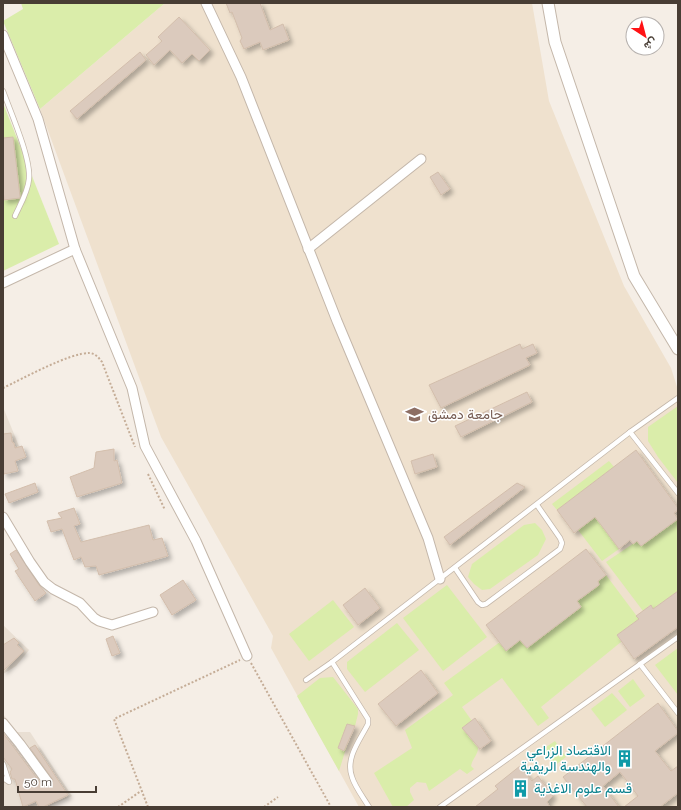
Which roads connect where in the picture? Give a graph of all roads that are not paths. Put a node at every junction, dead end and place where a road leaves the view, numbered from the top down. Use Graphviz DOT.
graph roads {
  1 [pos="206,3"];
  2 [pos="548,3"];
  3 [pos="3,35"];
  4 [pos="3,91"];
  5 [pos="421,159"];
  6 [pos="15,216"];
  7 [pos="75,249"];
  8 [pos="308,249"];
  9 [pos="3,283"];
  10 [pos="678,349"];
  11 [pos="678,398"];
  12 [pos="630,432"];
  13 [pos="678,493"];
  14 [pos="537,505"];
  15 [pos="3,517"];
  16 [pos="455,568"];
  17 [pos="440,579"];
  18 [pos="153,612"];
  19 [pos="678,637"];
  20 [pos="247,656"];
  21 [pos="332,662"];
  22 [pos="640,664"];
  23 [pos="306,680"];
  24 [pos="678,713"];
  25 [pos="3,723"];
  26 [pos="3,764"];
  27 [pos="3,778"];
  28 [pos="47,781"];
  29 [pos="369,807"];
  30 [pos="440,807"];
  1 -- 8 [label="street"];
  2 -- 10 [label="street"];
  3 -- 7 [label="street"];
  4 -- 6 [label="lane"];
  5 -- 8 [label="street"];
  7 -- 9 [label="street"];
  7 -- 20 [label="street"];
  8 -- 17 [label="street"];
  11 -- 12 [label="lane"];
  12 -- 13 [label="lane"];
  12 -- 14 [label="lane"];
  14 -- 16 [label="lane"];
  14 -- 16 [label="lane"];
  15 -- 18 [label="street"];
  16 -- 17 [label="lane"];
  17 -- 21 [label="lane"];
  19 -- 22 [label="lane"];
  21 -- 23 [label="lane"];
  21 -- 29 [label="lane"];
  22 -- 24 [label="lane"];
  22 -- 30 [label="lane"];
  25 -- 28 [label="street"];
  26 -- 27 [label="lane"];
}
